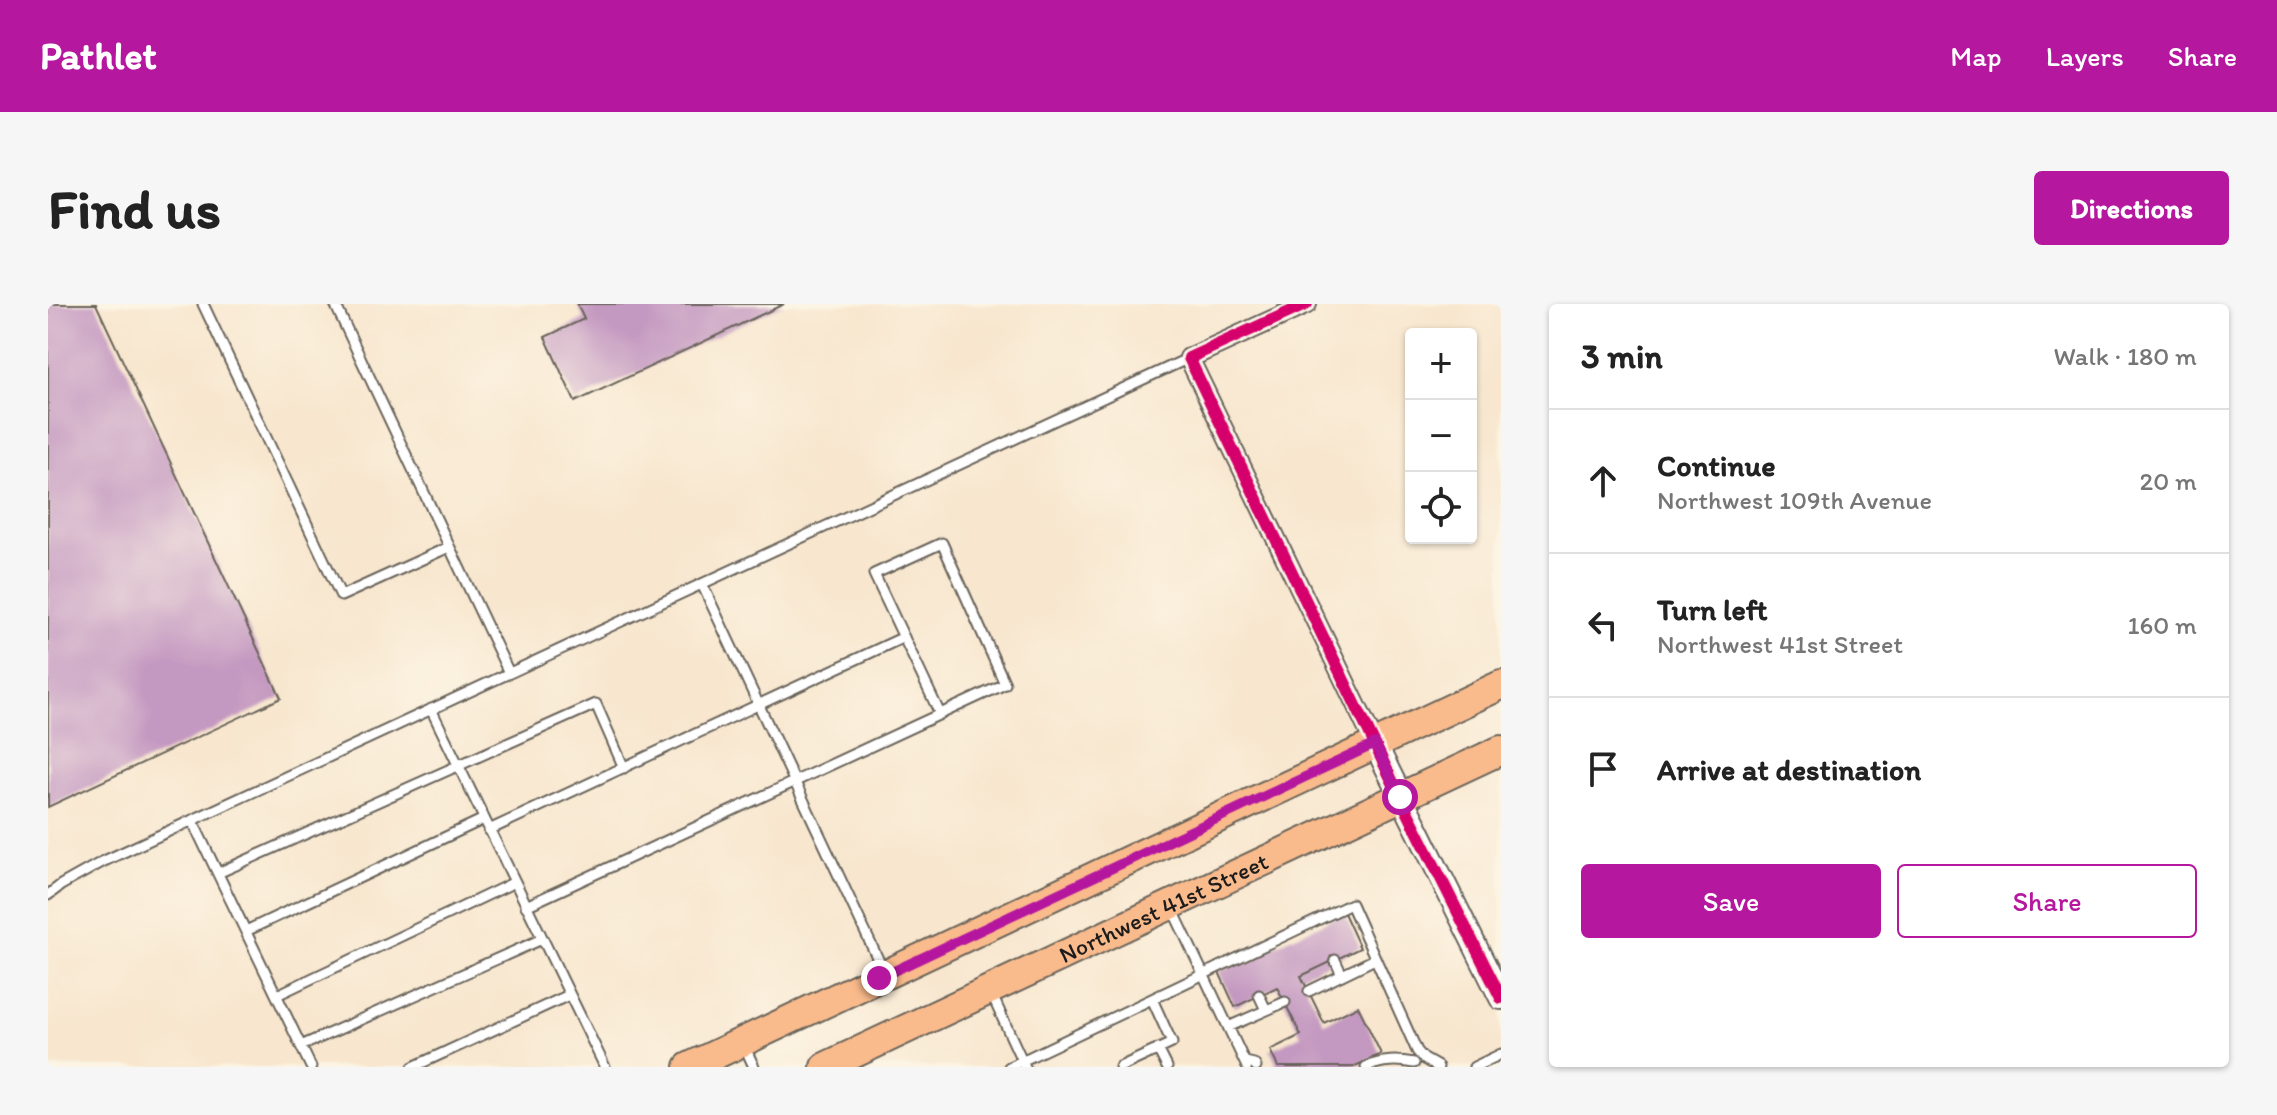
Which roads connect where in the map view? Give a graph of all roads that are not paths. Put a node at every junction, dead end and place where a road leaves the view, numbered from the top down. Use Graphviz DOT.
graph roads {
  1 [pos="203,304"];
  2 [pos="335,304"];
  3 [pos="1307,304"];
  4 [pos="1189,358"];
  5 [pos="449,547"];
  6 [pos="702,584"];
  7 [pos="904,637"];
  8 [pos="509,673"];
  9 [pos="1501,685"];
  10 [pos="759,705"];
  11 [pos="431,709"];
  12 [pos="940,714"];
  13 [pos="1375,744"];
  14 [pos="1501,750"];
  15 [pos="458,765"];
  16 [pos="624,768"];
  17 [pos="795,781"];
  18 [pos="1400,797"];
  19 [pos="484,819"];
  20 [pos="192,820"];
  21 [pos="489,830"];
  22 [pos="218,873"];
  23 [pos="515,882"];
  24 [pos="48,895"];
  25 [pos="1171,905"];
  26 [pos="526,906"];
  27 [pos="246,931"];
  28 [pos="542,939"];
  29 [pos="1375,959"];
  30 [pos="1335,960"];
  31 [pos="886,975"];
  32 [pos="1203,975"];
  33 [pos="1342,975"];
  34 [pos="989,990"];
  35 [pos="1309,991"];
  36 [pos="277,995"];
  37 [pos="569,995"];
  38 [pos="1259,995"];
  39 [pos="1501,998"];
  40 [pos="1152,999"];
  41 [pos="1285,1002"];
  42 [pos="1266,1010"];
  43 [pos="1228,1027"];
  44 [pos="301,1046"];
  45 [pos="1158,1049"];
  46 [pos="1501,1054"];
  47 [pos="748,1055"];
  48 [pos="1414,1063"];
  49 [pos="1023,1064"];
  50 [pos="1246,1064"];
  51 [pos="311,1067"];
  52 [pos="413,1067"];
  53 [pos="605,1067"];
  54 [pos="689,1067"];
  55 [pos="825,1067"];
  56 [pos="1009,1067"];
  57 [pos="1120,1067"];
  58 [pos="1167,1067"];
  59 [pos="1256,1067"];
  60 [pos="1366,1067"];
  61 [pos="1438,1067"];
  62 [pos="1474,1067"];
  1 -- 5 [label="lane"];
  2 -- 5 [label="lane"];
  3 -- 4 [label="street"];
  4 -- 6 [label="lane"];
  4 -- 13 [label="street"];
  5 -- 8 [label="lane"];
  6 -- 8 [label="lane"];
  6 -- 10 [label="lane"];
  7 -- 10 [label="lane"];
  7 -- 12 [label="lane"];
  7 -- 12 [label="lane"];
  8 -- 11 [label="lane"];
  9 -- 13 [label="main road"];
  10 -- 16 [label="lane"];
  10 -- 17 [label="lane"];
  11 -- 15 [label="lane"];
  11 -- 20 [label="lane"];
  12 -- 17 [label="lane"];
  13 -- 18 [label="street"];
  13 -- 31 [label="main road"];
  14 -- 18 [label="main road, Northwest 41st Street"];
  15 -- 16 [label="lane"];
  15 -- 19 [label="lane"];
  15 -- 22 [label="lane"];
  16 -- 21 [label="lane"];
  17 -- 26 [label="lane"];
  17 -- 31 [label="lane"];
  18 -- 25 [label="main road, Northwest 41st Street"];
  18 -- 39 [label="street"];
  19 -- 21 [label="lane"];
  19 -- 27 [label="lane"];
  20 -- 22 [label="lane"];
  20 -- 24 [label="lane"];
  21 -- 23 [label="lane"];
  22 -- 27 [label="lane"];
  23 -- 26 [label="lane"];
  23 -- 36 [label="lane"];
  25 -- 32 [label="lane"];
  25 -- 34 [label="main road, Northwest 41st Street"];
  26 -- 28 [label="lane"];
  27 -- 36 [label="lane"];
  28 -- 37 [label="lane"];
  28 -- 44 [label="lane"];
  29 -- 32 [label="lane"];
  29 -- 33 [label="lane"];
  29 -- 48 [label="lane"];
  30 -- 33 [label="lane"];
  31 -- 47 [label="main road"];
  32 -- 40 [label="lane"];
  32 -- 43 [label="lane"];
  33 -- 35 [label="lane"];
  34 -- 49 [label="lane"];
  34 -- 55 [label="main road, Northwest 41st Street"];
  36 -- 44 [label="lane"];
  37 -- 52 [label="lane"];
  37 -- 53 [label="lane"];
  38 -- 42 [label="lane"];
  40 -- 45 [label="lane"];
  40 -- 49 [label="lane"];
  41 -- 42 [label="lane"];
  42 -- 43 [label="lane"];
  43 -- 50 [label="lane"];
  44 -- 51 [label="lane"];
  45 -- 57 [label="lane"];
  45 -- 58 [label="lane"];
  46 -- 62 [label="lane"];
  47 -- 54 [label="main road"];
  48 -- 60 [label="lane"];
  48 -- 61 [label="lane"];
  49 -- 56 [label="lane"];
  50 -- 59 [label="lane"];
}
